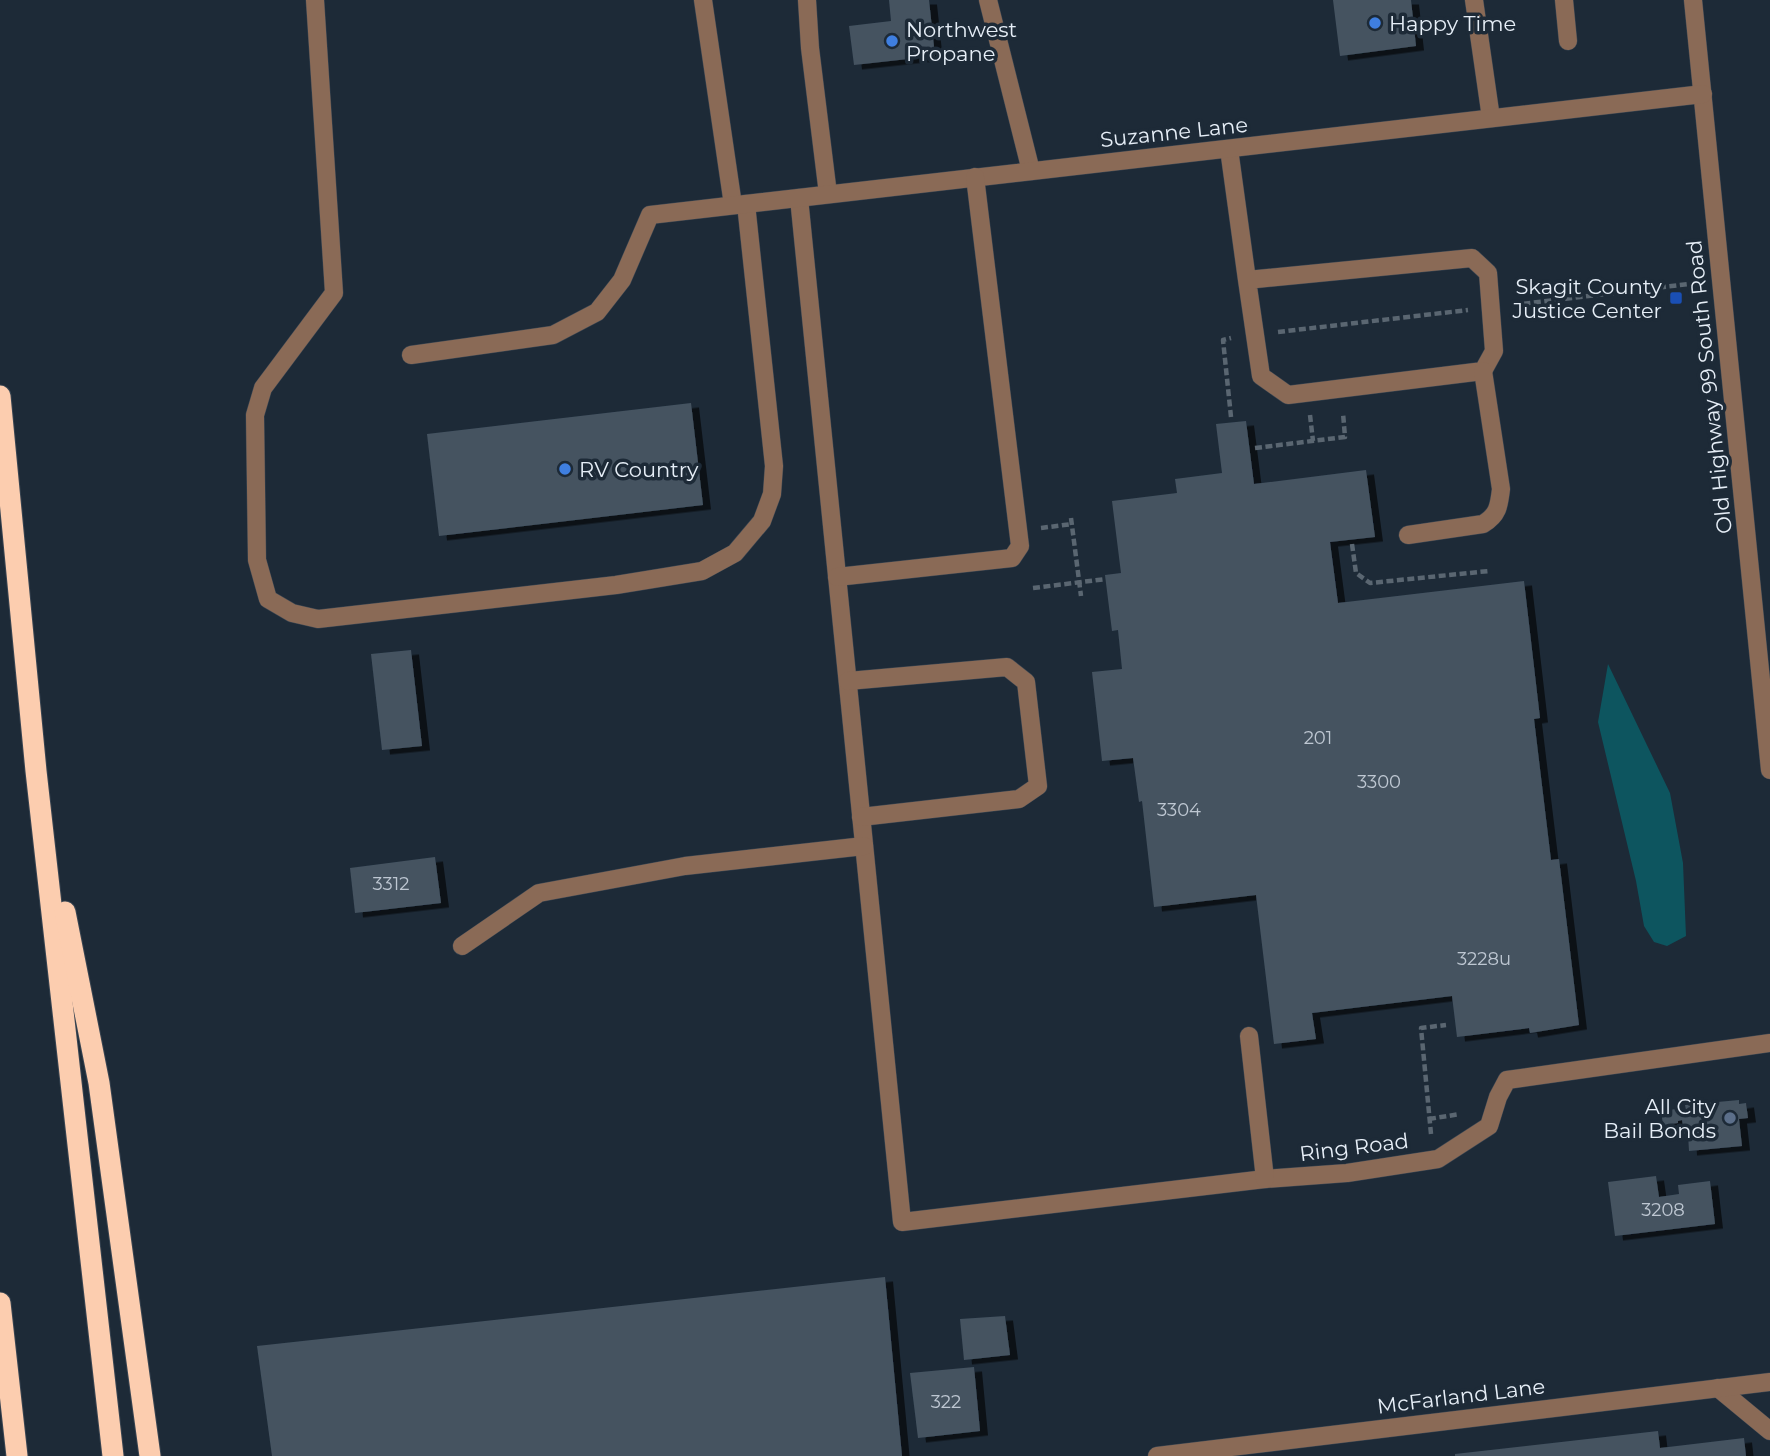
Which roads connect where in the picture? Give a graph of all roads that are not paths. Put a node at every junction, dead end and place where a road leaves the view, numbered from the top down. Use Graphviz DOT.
graph roads {
  1 [pos="315,0"];
  2 [pos="703,0"];
  3 [pos="807,0"];
  4 [pos="988,0"];
  5 [pos="1475,0"];
  6 [pos="1564,0"];
  7 [pos="1693,0"];
  8 [pos="1568,41"];
  9 [pos="1703,94"];
  10 [pos="1491,118"];
  11 [pos="1229,149"];
  12 [pos="1031,171"];
  13 [pos="975,177"];
  14 [pos="828,194"];
  15 [pos="799,198"];
  16 [pos="740,205"];
  17 [pos="1247,280"];
  18 [pos="411,355"];
  19 [pos="1483,371"];
  20 [pos="0,396"];
  21 [pos="1408,534"];
  22 [pos="837,577"];
  23 [pos="848,681"];
  24 [pos="1770,770"];
  25 [pos="36,771"];
  26 [pos="862,817"];
  27 [pos="864,846"];
  28 [pos="462,946"];
  29 [pos="1249,1036"];
  30 [pos="1770,1043"];
  31 [pos="1265,1179"];
  32 [pos="0,1303"];
  33 [pos="1770,1382"];
  34 [pos="1718,1388"];
  35 [pos="1770,1431"];
  36 [pos="17,1456"];
  37 [pos="113,1456"];
  38 [pos="149,1456"];
  39 [pos="1157,1456"];
  1 -- 16 [label="street"];
  2 -- 16 [label="street"];
  3 -- 14 [label="street"];
  4 -- 12 [label="street"];
  5 -- 10 [label="street"];
  6 -- 8 [label="street"];
  7 -- 9 [label="street, Old Highway 99 South Road"];
  9 -- 10 [label="street, Suzanne Lane"];
  9 -- 24 [label="street, Old Highway 99 South Road"];
  10 -- 11 [label="street, Suzanne Lane"];
  11 -- 12 [label="street, Suzanne Lane"];
  11 -- 17 [label="street"];
  12 -- 13 [label="street, Suzanne Lane"];
  13 -- 14 [label="street, Suzanne Lane"];
  13 -- 22 [label="street"];
  14 -- 15 [label="street, Suzanne Lane"];
  15 -- 16 [label="street, Suzanne Lane"];
  15 -- 22 [label="street"];
  16 -- 18 [label="street, Suzanne Lane"];
  17 -- 19 [label="street"];
  17 -- 19 [label="street"];
  19 -- 21 [label="street"];
  20 -- 25 [label="highway"];
  22 -- 23 [label="street"];
  23 -- 26 [label="street"];
  23 -- 26 [label="street"];
  25 -- 37 [label="highway"];
  25 -- 38 [label="highway"];
  26 -- 27 [label="street"];
  27 -- 28 [label="street"];
  27 -- 31 [label="street, Ring Road"];
  29 -- 31 [label="street"];
  30 -- 31 [label="street, Ring Road"];
  32 -- 36 [label="highway"];
  33 -- 34 [label="street, McFarland Lane"];
  34 -- 35 [label="street"];
  34 -- 39 [label="street, McFarland Lane"];
}
